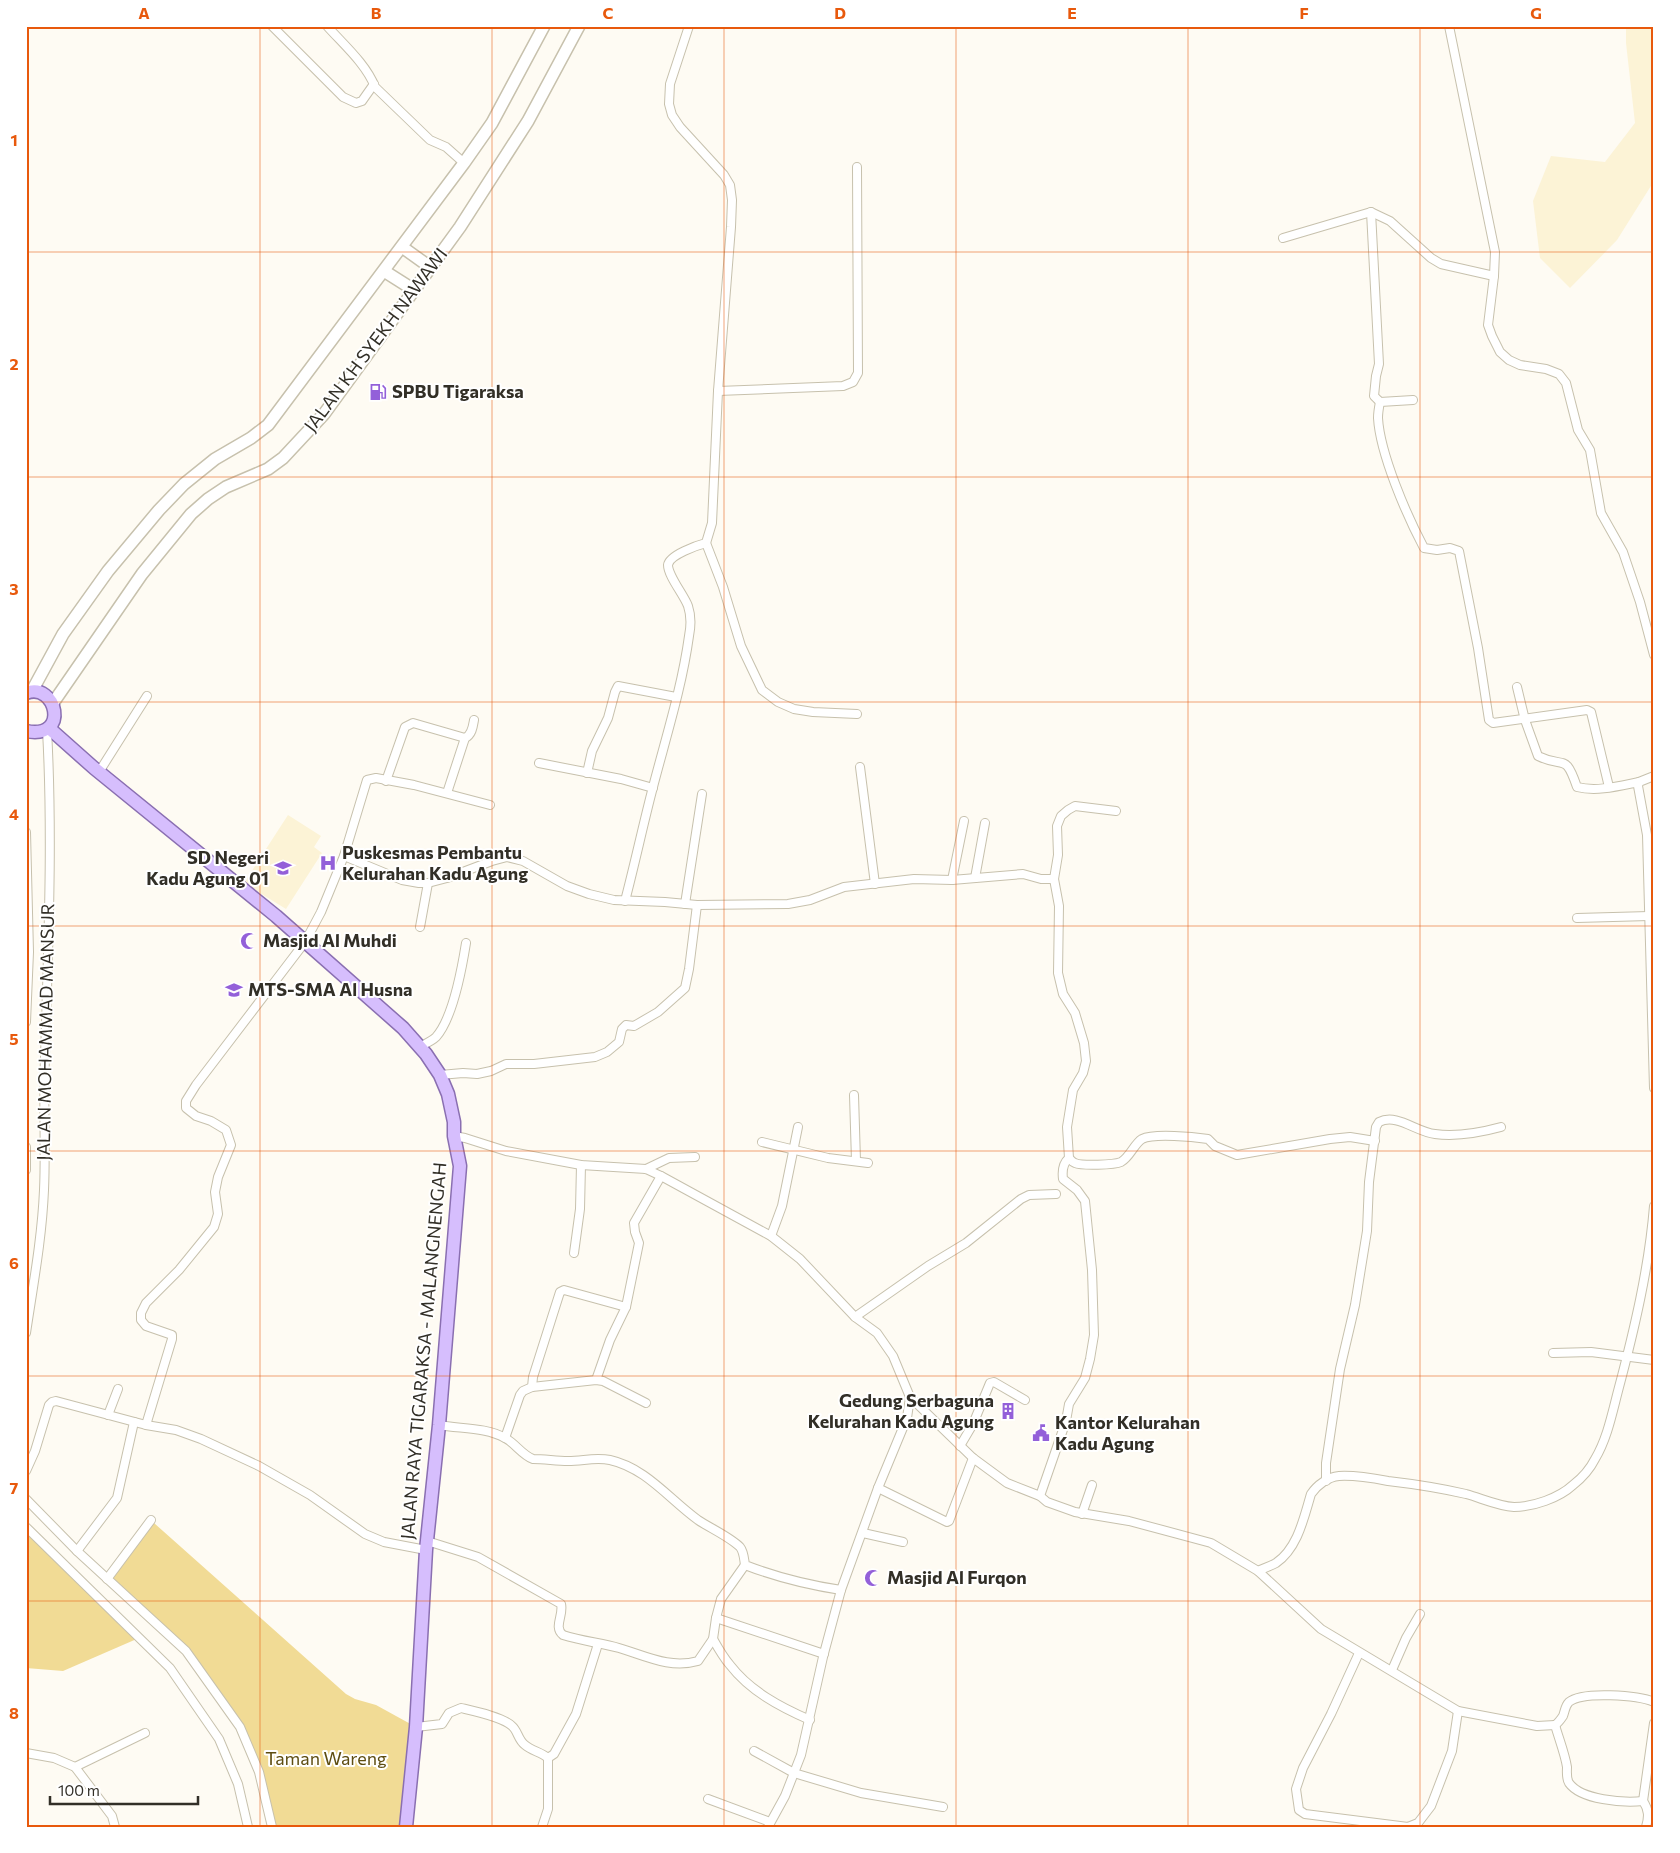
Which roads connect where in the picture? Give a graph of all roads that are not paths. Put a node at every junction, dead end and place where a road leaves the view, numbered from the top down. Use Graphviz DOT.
graph roads {
  1 [pos="272,26"];
  2 [pos="327,26"];
  3 [pos="544,26"];
  4 [pos="579,26"];
  5 [pos="689,26"];
  6 [pos="1449,26"];
  7 [pos="374,84"];
  8 [pos="464,163"];
  9 [pos="857,167"];
  10 [pos="1371,212"];
  11 [pos="1283,238"];
  12 [pos="402,247"];
  13 [pos="430,268"];
  14 [pos="384,271"];
  15 [pos="1494,276"];
  16 [pos="414,290"];
  17 [pos="718,391"];
  18 [pos="1413,400"];
  19 [pos="1380,402"];
  20 [pos="706,543"];
  21 [pos="1654,655"];
  22 [pos="1517,687"];
  23 [pos="29,692"];
  24 [pos="147,696"];
  25 [pos="676,697"];
  26 [pos="53,703"];
  27 [pos="857,714"];
  28 [pos="474,720"];
  29 [pos="1525,720"];
  30 [pos="48,729"];
  31 [pos="26,731"];
  32 [pos="466,738"];
  33 [pos="539,763"];
  34 [pos="860,767"];
  35 [pos="99,772"];
  36 [pos="587,773"];
  37 [pos="1654,776"];
  38 [pos="386,781"];
  39 [pos="1638,782"];
  40 [pos="1609,787"];
  41 [pos="653,788"];
  42 [pos="447,793"];
  43 [pos="702,794"];
  44 [pos="490,805"];
  45 [pos="1116,811"];
  46 [pos="964,821"];
  47 [pos="985,823"];
  48 [pos="26,832"];
  49 [pos="1650,835"];
  50 [pos="344,856"];
  51 [pos="975,878"];
  52 [pos="1054,879"];
  53 [pos="952,880"];
  54 [pos="428,883"];
  55 [pos="876,884"];
  56 [pos="625,901"];
  57 [pos="685,904"];
  58 [pos="697,905"];
  59 [pos="1649,916"];
  60 [pos="1578,918"];
  61 [pos="420,927"];
  62 [pos="305,942"];
  63 [pos="466,943"];
  64 [pos="28,952"];
  65 [pos="26,1022"];
  66 [pos="419,1047"];
  67 [pos="440,1075"];
  68 [pos="1654,1088"];
  69 [pos="854,1095"];
  70 [pos="1501,1126"];
  71 [pos="798,1127"];
  72 [pos="454,1136"];
  73 [pos="1375,1141"];
  74 [pos="762,1142"];
  75 [pos="26,1147"];
  76 [pos="794,1149"];
  77 [pos="695,1157"];
  78 [pos="1069,1158"];
  79 [pos="856,1161"];
  80 [pos="868,1163"];
  81 [pos="27,1164"];
  82 [pos="581,1165"];
  83 [pos="646,1169"];
  84 [pos="26,1170"];
  85 [pos="661,1176"];
  86 [pos="1056,1194"];
  87 [pos="1654,1206"];
  88 [pos="771,1236"];
  89 [pos="574,1253"];
  90 [pos="626,1307"];
  91 [pos="855,1317"];
  92 [pos="26,1333"];
  93 [pos="1553,1353"];
  94 [pos="1627,1357"];
  95 [pos="1654,1360"];
  96 [pos="596,1380"];
  97 [pos="532,1387"];
  98 [pos="118,1390"];
  99 [pos="910,1397"];
  100 [pos="1025,1400"];
  101 [pos="646,1403"];
  102 [pos="108,1415"];
  103 [pos="134,1422"];
  104 [pos="146,1425"];
  105 [pos="439,1425"];
  106 [pos="505,1438"];
  107 [pos="960,1446"];
  108 [pos="973,1458"];
  109 [pos="26,1471"];
  110 [pos="1326,1481"];
  111 [pos="1092,1485"];
  112 [pos="878,1488"];
  113 [pos="1040,1496"];
  114 [pos="26,1499"];
  115 [pos="1082,1514"];
  116 [pos="151,1520"];
  117 [pos="26,1527"];
  118 [pos="863,1533"];
  119 [pos="904,1542"];
  120 [pos="426,1546"];
  121 [pos="77,1551"];
  122 [pos="744,1565"];
  123 [pos="1258,1571"];
  124 [pos="107,1579"];
  125 [pos="841,1590"];
  126 [pos="1420,1614"];
  127 [pos="716,1618"];
  128 [pos="713,1639"];
  129 [pos="598,1644"];
  130 [pos="1358,1653"];
  131 [pos="824,1654"];
  132 [pos="1392,1670"];
  133 [pos="1654,1702"];
  134 [pos="1458,1711"];
  135 [pos="810,1720"];
  136 [pos="1654,1723"];
  137 [pos="1555,1726"];
  138 [pos="416,1727"];
  139 [pos="145,1733"];
  140 [pos="754,1751"];
  141 [pos="26,1753"];
  142 [pos="548,1758"];
  143 [pos="75,1767"];
  144 [pos="794,1773"];
  145 [pos="708,1799"];
  146 [pos="1643,1801"];
  147 [pos="943,1807"];
  148 [pos="769,1824"];
  149 [pos="115,1827"];
  150 [pos="248,1827"];
  151 [pos="272,1827"];
  152 [pos="406,1827"];
  153 [pos="542,1827"];
  154 [pos="1646,1827"];
  1 -- 7 [label="street"];
  2 -- 7 [label="street"];
  3 -- 8 [label="main road, JALAN KH SYEKH NAWAWI"];
  4 -- 13 [label="main road, JALAN KH SYEKH NAWAWI"];
  5 -- 17 [label="street"];
  6 -- 15 [label="street"];
  7 -- 8 [label="street"];
  8 -- 12 [label="main road, JALAN KH SYEKH NAWAWI"];
  9 -- 17 [label="street"];
  10 -- 11 [label="street"];
  10 -- 15 [label="street"];
  10 -- 19 [label="street"];
  12 -- 13 [label="main road"];
  12 -- 14 [label="main road, JALAN KH SYEKH NAWAWI"];
  13 -- 16 [label="main road, JALAN KH SYEKH NAWAWI"];
  14 -- 16 [label="main road"];
  14 -- 23 [label="main road, JALAN KH SYEKH NAWAWI"];
  15 -- 21 [label="street"];
  16 -- 26 [label="main road, JALAN KH SYEKH NAWAWI"];
  17 -- 20 [label="street"];
  18 -- 19 [label="street"];
  19 -- 29 [label="street"];
  20 -- 25 [label="street"];
  20 -- 27 [label="street"];
  22 -- 29 [label="street"];
  23 -- 26 [label="main road"];
  24 -- 35 [label="street"];
  25 -- 36 [label="street"];
  25 -- 41 [label="street"];
  26 -- 30 [label="main road"];
  28 -- 32 [label="street"];
  29 -- 40 [label="street"];
  29 -- 40 [label="street"];
  30 -- 31 [label="main road"];
  30 -- 35 [label="main road, JALAN RAYA TIGARAKSA - MALANGNENGAH"];
  30 -- 92 [label="street, JALAN MOHAMMAD MANSUR"];
  32 -- 38 [label="street"];
  32 -- 42 [label="street"];
  33 -- 36 [label="street"];
  34 -- 55 [label="street"];
  35 -- 62 [label="main road, JALAN RAYA TIGARAKSA - MALANGNENGAH"];
  36 -- 41 [label="street"];
  37 -- 39 [label="street"];
  38 -- 42 [label="street"];
  38 -- 50 [label="street"];
  39 -- 40 [label="street"];
  39 -- 49 [label="street"];
  41 -- 56 [label="street"];
  42 -- 44 [label="street"];
  43 -- 57 [label="street"];
  45 -- 52 [label="street"];
  46 -- 53 [label="street"];
  47 -- 51 [label="street"];
  48 -- 64 [label="street, JALAN MOHAMMAD MANSUR"];
  49 -- 59 [label="street"];
  50 -- 54 [label="street"];
  50 -- 62 [label="street"];
  51 -- 52 [label="street"];
  51 -- 53 [label="street"];
  52 -- 78 [label="street"];
  53 -- 55 [label="street"];
  54 -- 56 [label="street"];
  54 -- 61 [label="street"];
  55 -- 58 [label="street"];
  56 -- 57 [label="street"];
  57 -- 58 [label="street"];
  58 -- 67 [label="street"];
  59 -- 60 [label="street"];
  59 -- 68 [label="street"];
  62 -- 66 [label="main road, JALAN RAYA TIGARAKSA - MALANGNENGAH"];
  62 -- 104 [label="street"];
  63 -- 66 [label="street"];
  64 -- 65 [label="street, JALAN MOHAMMAD MANSUR"];
  66 -- 67 [label="main road, JALAN RAYA TIGARAKSA - MALANGNENGAH"];
  67 -- 72 [label="main road, JALAN RAYA TIGARAKSA - MALANGNENGAH"];
  69 -- 79 [label="street"];
  70 -- 73 [label="street"];
  71 -- 76 [label="street"];
  72 -- 82 [label="street"];
  72 -- 105 [label="main road, JALAN RAYA TIGARAKSA - MALANGNENGAH"];
  73 -- 78 [label="street"];
  73 -- 110 [label="street"];
  74 -- 76 [label="street"];
  75 -- 81 [label="street, JALAN MOHAMMAD MANSUR"];
  76 -- 79 [label="street"];
  76 -- 88 [label="street"];
  77 -- 83 [label="street"];
  78 -- 113 [label="street"];
  79 -- 80 [label="street"];
  81 -- 84 [label="street, JALAN MOHAMMAD MANSUR"];
  82 -- 83 [label="street"];
  82 -- 89 [label="street"];
  83 -- 85 [label="street"];
  85 -- 88 [label="street"];
  85 -- 90 [label="street"];
  86 -- 91 [label="street"];
  87 -- 94 [label="street"];
  88 -- 91 [label="street"];
  90 -- 96 [label="street"];
  90 -- 97 [label="street"];
  91 -- 99 [label="street"];
  93 -- 94 [label="street"];
  94 -- 95 [label="street"];
  94 -- 110 [label="street"];
  96 -- 97 [label="street"];
  96 -- 101 [label="street"];
  97 -- 106 [label="street"];
  98 -- 102 [label="street"];
  99 -- 107 [label="street"];
  99 -- 112 [label="street"];
  100 -- 107 [label="street"];
  102 -- 103 [label="street"];
  102 -- 109 [label="street"];
  103 -- 104 [label="street"];
  103 -- 121 [label="street"];
  104 -- 120 [label="street"];
  105 -- 106 [label="street"];
  105 -- 120 [label="main road, JALAN RAYA TIGARAKSA - MALANGNENGAH"];
  106 -- 122 [label="street"];
  107 -- 108 [label="street"];
  108 -- 112 [label="street"];
  108 -- 113 [label="street"];
  110 -- 123 [label="street"];
  111 -- 115 [label="street"];
  112 -- 118 [label="street"];
  113 -- 115 [label="street"];
  114 -- 121 [label="street"];
  115 -- 123 [label="street"];
  116 -- 124 [label="street"];
  117 -- 150 [label="street"];
  118 -- 119 [label="street"];
  118 -- 125 [label="street"];
  120 -- 129 [label="street"];
  120 -- 138 [label="main road, JALAN RAYA TIGARAKSA - MALANGNENGAH"];
  121 -- 124 [label="street"];
  122 -- 125 [label="street"];
  122 -- 127 [label="street"];
  123 -- 130 [label="street"];
  124 -- 151 [label="street"];
  125 -- 131 [label="street"];
  126 -- 132 [label="street"];
  127 -- 128 [label="street"];
  127 -- 131 [label="street"];
  128 -- 129 [label="street"];
  128 -- 135 [label="street"];
  129 -- 142 [label="street"];
  130 -- 132 [label="street"];
  130 -- 134 [label="street"];
  131 -- 135 [label="street"];
  132 -- 134 [label="street"];
  133 -- 137 [label="street"];
  134 -- 137 [label="street"];
  135 -- 144 [label="street"];
  136 -- 146 [label="street"];
  137 -- 146 [label="street"];
  138 -- 142 [label="street"];
  138 -- 152 [label="main road, JALAN RAYA TIGARAKSA - MALANGNENGAH"];
  139 -- 143 [label="street"];
  140 -- 144 [label="street"];
  141 -- 143 [label="street"];
  142 -- 153 [label="street"];
  143 -- 149 [label="street"];
  144 -- 147 [label="street"];
  144 -- 148 [label="street"];
  145 -- 148 [label="street"];
  146 -- 154 [label="street"];
}
